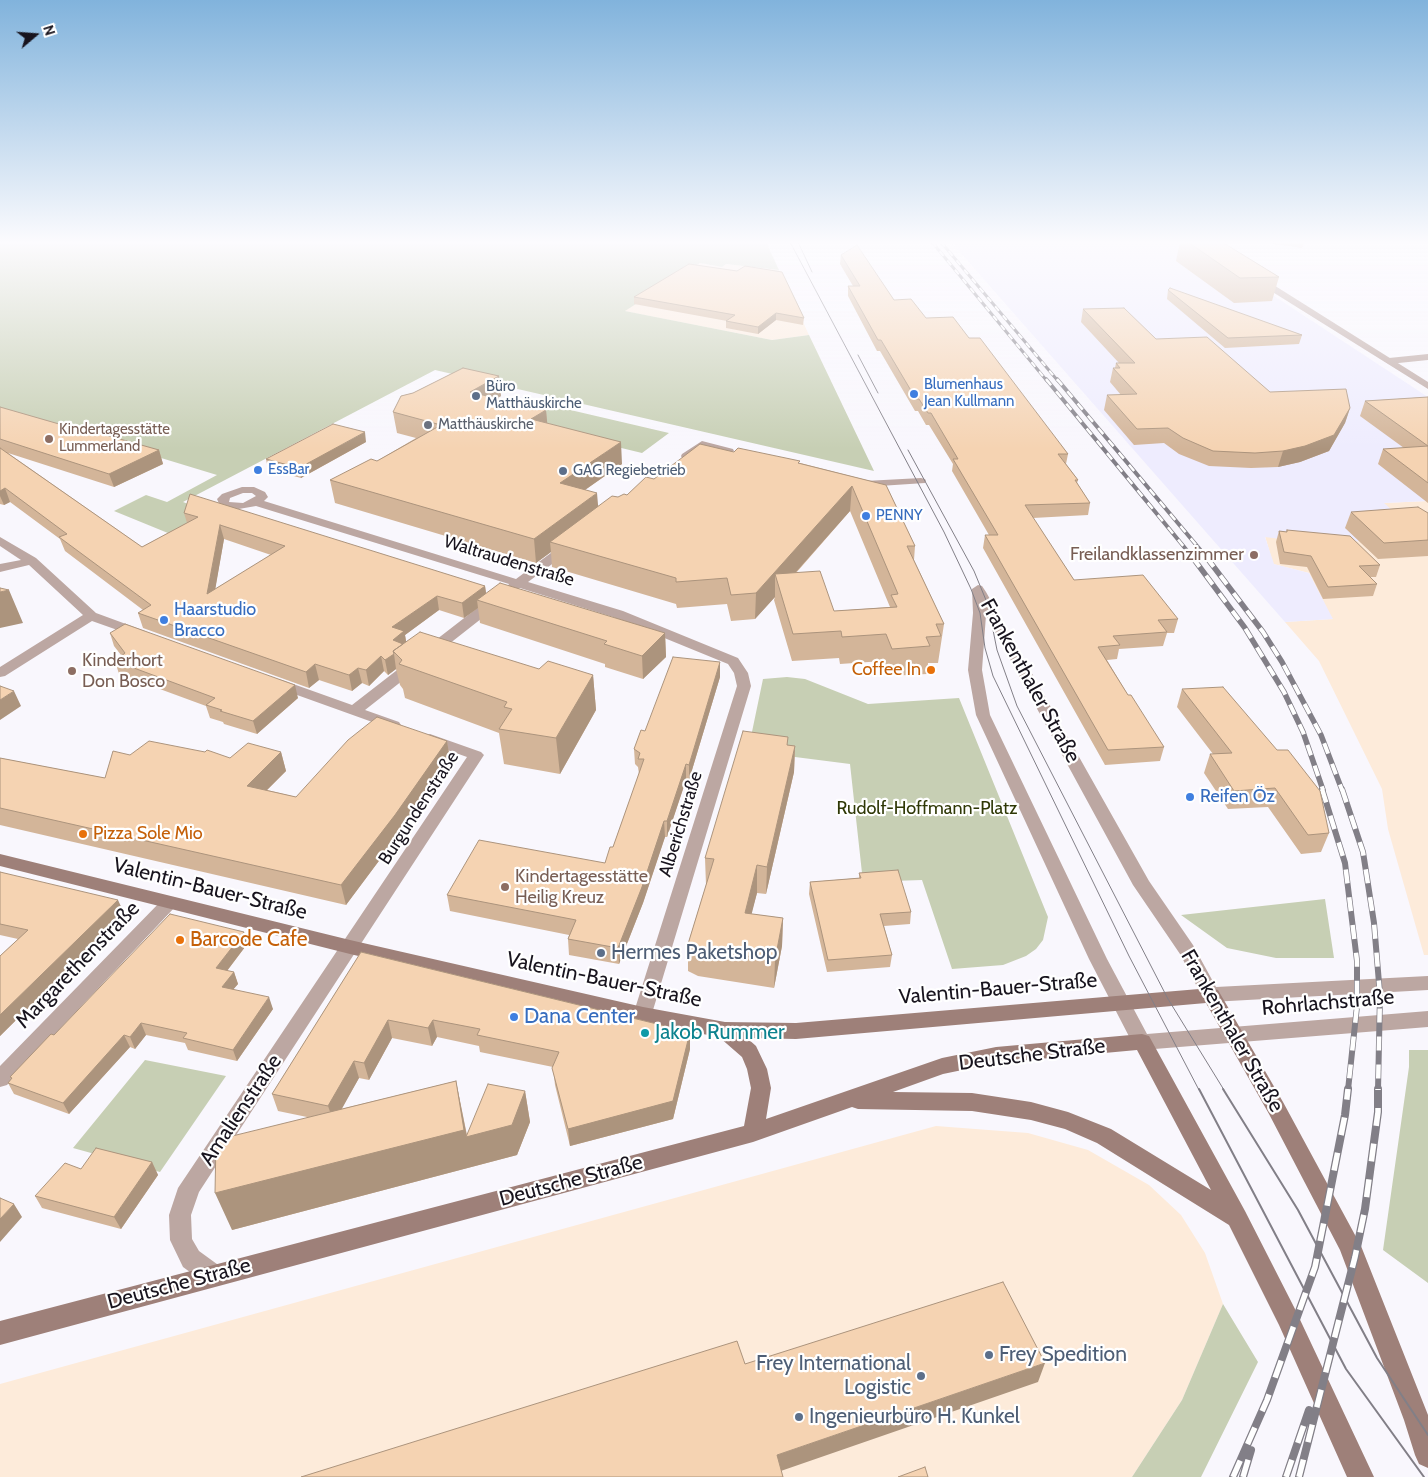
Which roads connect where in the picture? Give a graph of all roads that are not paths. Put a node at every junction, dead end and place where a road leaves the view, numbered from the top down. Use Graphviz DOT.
graph roads {
  1 [pos="1309,311"];
  2 [pos="1428,357"];
  3 [pos="1389,361"];
  4 [pos="1428,386"];
  5 [pos="740,453"];
  6 [pos="674,465"];
  7 [pos="845,479"];
  8 [pos="920,481"];
  9 [pos="256,502"];
  10 [pos="0,541"];
  11 [pos="574,541"];
  12 [pos="32,561"];
  13 [pos="0,568"];
  14 [pos="520,582"];
  15 [pos="91,616"];
  16 [pos="156,640"];
  17 [pos="0,673"];
  18 [pos="741,673"];
  19 [pos="260,677"];
  20 [pos="354,711"];
  21 [pos="0,860"];
  22 [pos="169,903"];
  23 [pos="350,947"];
  24 [pos="1428,983"];
  25 [pos="1211,995"];
  26 [pos="1120,1002"];
  27 [pos="643,1015"];
  28 [pos="1428,1019"];
  29 [pos="725,1030"];
  30 [pos="1234,1035"];
  31 [pos="1142,1042"];
  32 [pos="0,1079"];
  33 [pos="849,1100"];
  34 [pos="753,1133"];
  35 [pos="1237,1218"];
  36 [pos="213,1275"];
  37 [pos="1,1332"];
  38 [pos="1428,1455"];
  39 [pos="1361,1477"];
  1 -- 3 [label="street"];
  2 -- 3 [label="street"];
  3 -- 4 [label="street"];
  5 -- 6 [label="street"];
  7 -- 8 [label="street"];
  9 -- 14 [label="street, Waltraudenstraße"];
  10 -- 12 [label="street"];
  11 -- 14 [label="street"];
  12 -- 13 [label="street"];
  12 -- 15 [label="street"];
  14 -- 18 [label="street, Waltraudenstraße"];
  14 -- 20 [label="street"];
  15 -- 16 [label="street"];
  15 -- 17 [label="street"];
  18 -- 27 [label="street, Alberichstraße"];
  19 -- 20 [label="street, Burgundenstraße"];
  20 -- 23 [label="street, Burgundenstraße"];
  21 -- 22 [label="main road, Valentin-Bauer-Straße"];
  22 -- 23 [label="main road, Valentin-Bauer-Straße"];
  22 -- 32 [label="street, Margarethenstraße"];
  23 -- 27 [label="main road, Valentin-Bauer-Straße"];
  23 -- 36 [label="street, Amalienstraße"];
  24 -- 25 [label="street, Rohrlachstraße"];
  25 -- 26 [label="main road, Valentin-Bauer-Straße"];
  25 -- 26 [label="street, Frankenthaler Straße"];
  25 -- 30 [label="main road, Frankenthaler Straße"];
  26 -- 29 [label="main road, Valentin-Bauer-Straße"];
  26 -- 31 [label="street, Frankenthaler Straße"];
  27 -- 29 [label="main road, Valentin-Bauer-Straße"];
  28 -- 30 [label="street, Rohrlachstraße"];
  29 -- 34 [label="main road"];
  30 -- 31 [label="street, Rohrlachstraße"];
  30 -- 38 [label="main road, Frankenthaler Straße"];
  31 -- 33 [label="main road, Deutsche Straße"];
  31 -- 35 [label="main road, Frankenthaler Straße"];
  33 -- 34 [label="main road, Deutsche Straße"];
  33 -- 35 [label="main road"];
  34 -- 36 [label="main road, Deutsche Straße"];
  35 -- 39 [label="main road, Frankenthaler Straße"];
  36 -- 37 [label="main road, Deutsche Straße"];
}
